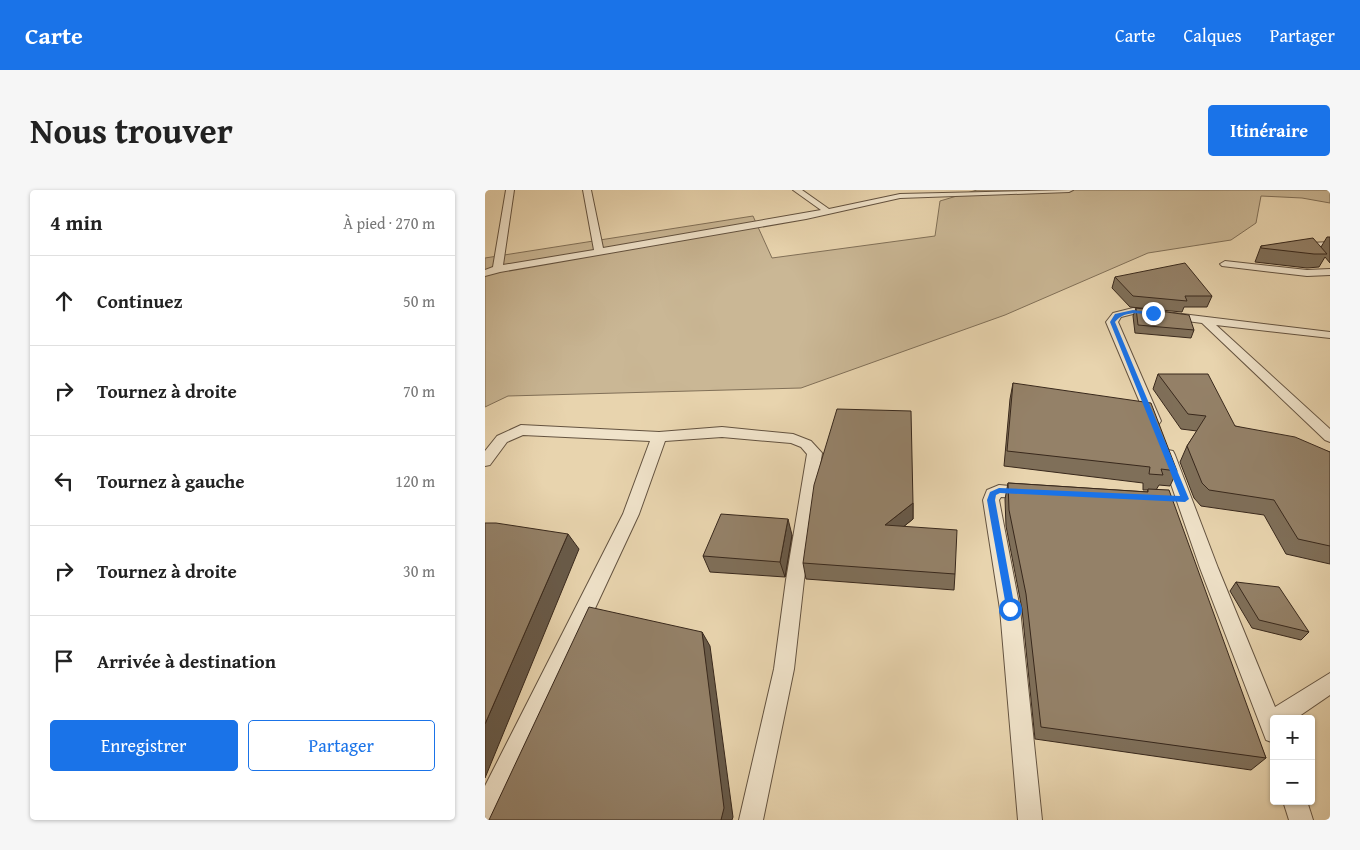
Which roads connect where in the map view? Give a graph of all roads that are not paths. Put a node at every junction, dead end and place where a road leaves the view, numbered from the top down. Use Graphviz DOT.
graph roads {
  1 [pos="511,190"];
  2 [pos="587,190"];
  3 [pos="797,190"];
  4 [pos="890,190"];
  5 [pos="1069,190"];
  6 [pos="900,196"];
  7 [pos="827,211"];
  8 [pos="1330,245"];
  9 [pos="599,252"];
  10 [pos="1225,264"];
  11 [pos="498,269"];
  12 [pos="1330,272"];
  13 [pos="485,273"];
  14 [pos="1207,321"];
  15 [pos="1330,335"];
  16 [pos="659,437"];
  17 [pos="1330,437"];
  18 [pos="485,461"];
  19 [pos="1048,493"];
  20 [pos="1165,498"];
  21 [pos="1185,499"];
  22 [pos="1330,683"];
  23 [pos="1271,715"];
  24 [pos="1285,715"];
  25 [pos="1296,805"];
  26 [pos="485,811"];
  27 [pos="751,820"];
  28 [pos="1030,820"];
  29 [pos="1301,820"];
  1 -- 11 [label="street"];
  2 -- 9 [label="street"];
  3 -- 7 [label="street"];
  4 -- 6 [label="street"];
  5 -- 6 [label="street"];
  6 -- 7 [label="street"];
  7 -- 9 [label="street"];
  8 -- 12 [label="street"];
  9 -- 11 [label="street"];
  10 -- 12 [label="street"];
  11 -- 13 [label="street"];
  14 -- 15 [label="street"];
  14 -- 17 [label="street"];
  14 -- 21 [label="street"];
  16 -- 18 [label="street"];
  16 -- 26 [label="street"];
  16 -- 27 [label="street"];
  19 -- 28 [label="street"];
  20 -- 21 [label="street"];
  21 -- 23 [label="street"];
  22 -- 24 [label="street"];
  25 -- 29 [label="street"];
}
